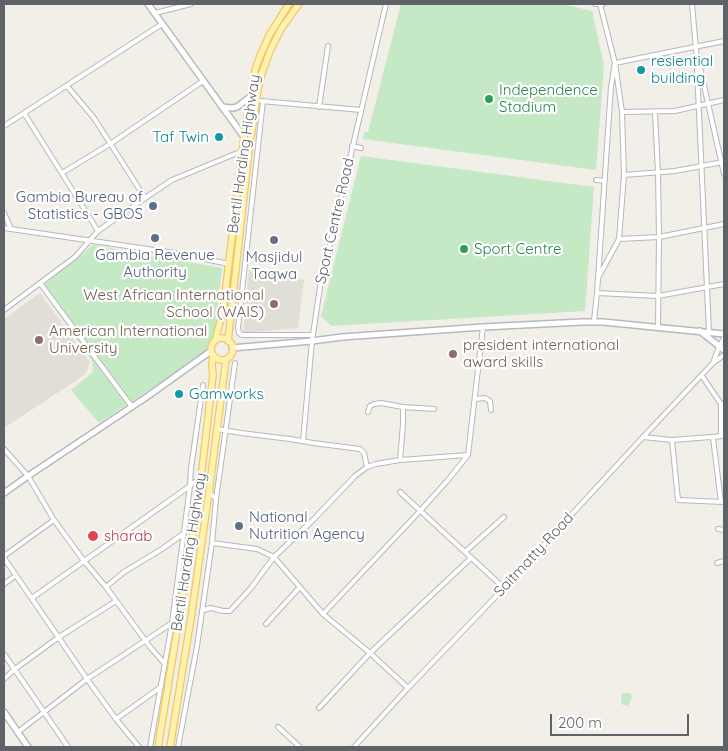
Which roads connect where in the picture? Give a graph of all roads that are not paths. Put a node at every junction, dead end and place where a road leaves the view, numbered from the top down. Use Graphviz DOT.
graph roads {
  1 [pos="148,4"];
  2 [pos="191,4"];
  3 [pos="290,4"];
  4 [pos="299,4"];
  5 [pos="386,4"];
  6 [pos="599,4"];
  7 [pos="692,4"];
  8 [pos="155,13"];
  9 [pos="162,24"];
  10 [pos="724,41"];
  11 [pos="328,46"];
  12 [pos="696,47"];
  13 [pos="615,63"];
  14 [pos="203,81"];
  15 [pos="67,86"];
  16 [pos="250,97"];
  17 [pos="724,100"];
  18 [pos="256,101"];
  19 [pos="263,101"];
  20 [pos="708,104"];
  21 [pos="698,106"];
  22 [pos="222,107"];
  23 [pos="319,107"];
  24 [pos="361,110"];
  25 [pos="622,112"];
  26 [pos="655,112"];
  27 [pos="24,113"];
  28 [pos="4,126"];
  29 [pos="244,137"];
  30 [pos="110,144"];
  31 [pos="352,146"];
  32 [pos="361,148"];
  33 [pos="242,150"];
  34 [pos="723,162"];
  35 [pos="700,166"];
  36 [pos="658,172"];
  37 [pos="62,173"];
  38 [pos="724,174"];
  39 [pos="624,175"];
  40 [pos="596,180"];
  41 [pos="605,181"];
  42 [pos="144,198"];
  43 [pos="4,213"];
  44 [pos="724,224"];
  45 [pos="4,228"];
  46 [pos="11,229"];
  47 [pos="704,229"];
  48 [pos="98,231"];
  49 [pos="658,237"];
  50 [pos="619,239"];
  51 [pos="88,241"];
  52 [pos="229,264"];
  53 [pos="598,278"];
  54 [pos="40,283"];
  55 [pos="724,284"];
  56 [pos="707,288"];
  57 [pos="597,293"];
  58 [pos="658,296"];
  59 [pos="4,310"];
  60 [pos="594,322"];
  61 [pos="483,327"];
  62 [pos="658,327"];
  63 [pos="699,331"];
  64 [pos="709,332"];
  65 [pos="312,335"];
  66 [pos="724,336"];
  67 [pos="215,341"];
  68 [pos="228,341"];
  69 [pos="312,341"];
  70 [pos="232,348"];
  71 [pos="722,348"];
  72 [pos="212,354"];
  73 [pos="724,356"];
  74 [pos="226,359"];
  75 [pos="234,363"];
  76 [pos="713,363"];
  77 [pos="702,376"];
  78 [pos="202,385"];
  79 [pos="475,399"];
  80 [pos="723,404"];
  81 [pos="403,406"];
  82 [pos="132,407"];
  83 [pos="434,409"];
  84 [pos="491,410"];
  85 [pos="368,412"];
  86 [pos="217,429"];
  87 [pos="226,430"];
  88 [pos="722,436"];
  89 [pos="643,438"];
  90 [pos="713,438"];
  91 [pos="672,440"];
  92 [pos="302,441"];
  93 [pos="4,449"];
  94 [pos="468,455"];
  95 [pos="400,460"];
  96 [pos="367,467"];
  97 [pos="28,476"];
  98 [pos="201,476"];
  99 [pos="190,486"];
  100 [pos="209,492"];
  101 [pos="400,492"];
  102 [pos="4,493"];
  103 [pos="216,499"];
  104 [pos="723,502"];
  105 [pos="420,511"];
  106 [pos="504,517"];
  107 [pos="54,520"];
  108 [pos="718,529"];
  109 [pos="724,530"];
  110 [pos="183,534"];
  111 [pos="212,543"];
  112 [pos="465,552"];
  113 [pos="4,557"];
  114 [pos="274,557"];
  115 [pos="471,558"];
  116 [pos="724,561"];
  117 [pos="84,562"];
  118 [pos="717,563"];
  119 [pos="15,576"];
  120 [pos="4,584"];
  121 [pos="106,587"];
  122 [pos="300,587"];
  123 [pos="504,588"];
  124 [pos="32,598"];
  125 [pos="116,600"];
  126 [pos="203,610"];
  127 [pos="323,614"];
  128 [pos="172,623"];
  129 [pos="266,624"];
  130 [pos="59,637"];
  131 [pos="145,641"];
  132 [pos="370,653"];
  133 [pos="4,654"];
  134 [pos="165,664"];
  135 [pos="15,669"];
  136 [pos="4,679"];
  137 [pos="87,680"];
  138 [pos="162,687"];
  139 [pos="408,688"];
  140 [pos="319,708"];
  141 [pos="4,712"];
  142 [pos="44,712"];
  143 [pos="116,719"];
  144 [pos="278,727"];
  145 [pos="18,732"];
  146 [pos="28,747"];
  147 [pos="68,747"];
  148 [pos="139,747"];
  149 [pos="150,747"];
  150 [pos="158,747"];
  151 [pos="170,747"];
  152 [pos="178,747"];
  153 [pos="300,747"];
  154 [pos="354,747"];
  1 -- 8 [label="street"];
  2 -- 8 [label="street"];
  3 -- 16 [label="main road, Bertil Harding Highway"];
  4 -- 18 [label="main road, Bertil Harding Highway"];
  5 -- 24 [label="street, Sport Centre Road"];
  6 -- 13 [label="street"];
  7 -- 12 [label="street"];
  8 -- 9 [label="street"];
  9 -- 14 [label="street"];
  9 -- 15 [label="street"];
  10 -- 12 [label="street"];
  11 -- 23 [label="street"];
  12 -- 13 [label="street"];
  12 -- 20 [label="street"];
  12 -- 21 [label="street"];
  13 -- 25 [label="street"];
  13 -- 41 [label="street"];
  14 -- 22 [label="street"];
  14 -- 30 [label="street"];
  15 -- 27 [label="street"];
  15 -- 30 [label="street"];
  16 -- 22 [label="street"];
  16 -- 29 [label="main road, Bertil Harding Highway"];
  17 -- 20 [label="street"];
  18 -- 19 [label="street"];
  18 -- 68 [label="main road, Bertil Harding Highway"];
  19 -- 23 [label="street"];
  19 -- 65 [label="street"];
  20 -- 21 [label="street"];
  20 -- 34 [label="street"];
  21 -- 26 [label="street"];
  21 -- 35 [label="street"];
  22 -- 29 [label="street"];
  23 -- 24 [label="street"];
  24 -- 31 [label="street, Sport Centre Road"];
  25 -- 26 [label="street"];
  25 -- 39 [label="street"];
  26 -- 36 [label="street"];
  27 -- 28 [label="street"];
  27 -- 37 [label="street"];
  29 -- 33 [label="main road, Bertil Harding Highway"];
  30 -- 37 [label="street"];
  30 -- 42 [label="street"];
  31 -- 32 [label="street"];
  31 -- 65 [label="street, Sport Centre Road"];
  33 -- 42 [label="street"];
  33 -- 52 [label="main road, Bertil Harding Highway"];
  34 -- 35 [label="street"];
  34 -- 38 [label="street"];
  35 -- 36 [label="street"];
  35 -- 47 [label="street"];
  36 -- 39 [label="street"];
  36 -- 49 [label="street"];
  37 -- 48 [label="street"];
  39 -- 50 [label="street"];
  40 -- 41 [label="street"];
  41 -- 53 [label="street"];
  42 -- 48 [label="street"];
  43 -- 46 [label="street"];
  44 -- 47 [label="street"];
  45 -- 46 [label="street"];
  46 -- 51 [label="street"];
  47 -- 49 [label="street"];
  47 -- 56 [label="street"];
  48 -- 51 [label="street"];
  49 -- 50 [label="street"];
  49 -- 58 [label="street"];
  50 -- 53 [label="street"];
  51 -- 52 [label="street"];
  51 -- 54 [label="street"];
  52 -- 67 [label="main road, Bertil Harding Highway"];
  53 -- 57 [label="street"];
  54 -- 59 [label="street"];
  54 -- 82 [label="street"];
  55 -- 56 [label="street"];
  56 -- 58 [label="street"];
  56 -- 64 [label="street"];
  57 -- 58 [label="street"];
  57 -- 60 [label="street"];
  58 -- 62 [label="street"];
  60 -- 61 [label="street"];
  60 -- 62 [label="street"];
  61 -- 69 [label="street"];
  61 -- 79 [label="street"];
  62 -- 63 [label="street"];
  63 -- 64 [label="street"];
  63 -- 71 [label="street"];
  64 -- 66 [label="street"];
  65 -- 69 [label="street, Sport Centre Road"];
  66 -- 71 [label="street"];
  67 -- 68 [label="main road"];
  67 -- 72 [label="main road"];
  68 -- 70 [label="main road"];
  69 -- 70 [label="street"];
  69 -- 92 [label="street, Sport Centre Road"];
  70 -- 74 [label="main road"];
  71 -- 76 [label="street"];
  72 -- 74 [label="main road"];
  72 -- 82 [label="street"];
  72 -- 98 [label="main road, Bertil Harding Highway"];
  73 -- 76 [label="street"];
  74 -- 86 [label="main road, Bertil Harding Highway"];
  75 -- 87 [label="street"];
  76 -- 77 [label="street, Saitmatty Road"];
  77 -- 80 [label="street"];
  77 -- 89 [label="street, Saitmatty Road"];
  78 -- 99 [label="street"];
  79 -- 84 [label="street"];
  79 -- 94 [label="street"];
  80 -- 88 [label="street"];
  81 -- 83 [label="street"];
  81 -- 85 [label="street"];
  81 -- 95 [label="street"];
  82 -- 97 [label="street"];
  86 -- 87 [label="street"];
  86 -- 100 [label="main road, Bertil Harding Highway"];
  87 -- 92 [label="street"];
  87 -- 103 [label="street"];
  88 -- 90 [label="street"];
  89 -- 91 [label="street"];
  89 -- 123 [label="street, Saitmatty Road"];
  90 -- 91 [label="street"];
  90 -- 104 [label="street"];
  91 -- 104 [label="street"];
  92 -- 96 [label="street"];
  93 -- 97 [label="street"];
  94 -- 95 [label="street"];
  94 -- 105 [label="street"];
  95 -- 96 [label="street"];
  96 -- 114 [label="street"];
  97 -- 102 [label="street"];
  97 -- 107 [label="street"];
  98 -- 99 [label="street"];
  98 -- 150 [label="main road, Bertil Harding Highway"];
  99 -- 110 [label="street"];
  99 -- 117 [label="street"];
  100 -- 103 [label="street"];
  100 -- 151 [label="main road, Bertil Harding Highway"];
  101 -- 105 [label="street"];
  103 -- 111 [label="street"];
  105 -- 112 [label="street"];
  105 -- 127 [label="street"];
  106 -- 112 [label="street"];
  107 -- 113 [label="street"];
  107 -- 117 [label="street"];
  108 -- 109 [label="street"];
  110 -- 121 [label="street"];
  110 -- 128 [label="street"];
  111 -- 114 [label="street"];
  111 -- 126 [label="street"];
  112 -- 115 [label="street"];
  113 -- 119 [label="street"];
  114 -- 122 [label="street"];
  114 -- 126 [label="street"];
  115 -- 123 [label="street"];
  115 -- 132 [label="street"];
  116 -- 118 [label="street"];
  117 -- 121 [label="street"];
  117 -- 124 [label="street"];
  119 -- 120 [label="street"];
  119 -- 124 [label="street"];
  121 -- 125 [label="street"];
  122 -- 127 [label="street"];
  122 -- 129 [label="street"];
  123 -- 139 [label="street, Saitmatty Road"];
  124 -- 130 [label="street"];
  125 -- 130 [label="street"];
  125 -- 131 [label="street"];
  126 -- 152 [label="street"];
  127 -- 132 [label="street"];
  128 -- 131 [label="street"];
  128 -- 134 [label="street"];
  130 -- 135 [label="street"];
  130 -- 137 [label="street"];
  131 -- 134 [label="street"];
  131 -- 137 [label="street"];
  132 -- 139 [label="street"];
  132 -- 140 [label="street"];
  133 -- 135 [label="street"];
  134 -- 138 [label="street"];
  135 -- 136 [label="street"];
  135 -- 142 [label="street"];
  137 -- 142 [label="street"];
  137 -- 143 [label="street"];
  138 -- 143 [label="street"];
  138 -- 149 [label="street"];
  139 -- 154 [label="street, Saitmatty Road"];
  141 -- 145 [label="street"];
  142 -- 145 [label="street"];
  142 -- 147 [label="street"];
  143 -- 148 [label="street"];
  144 -- 153 [label="street"];
  145 -- 146 [label="street"];
}
